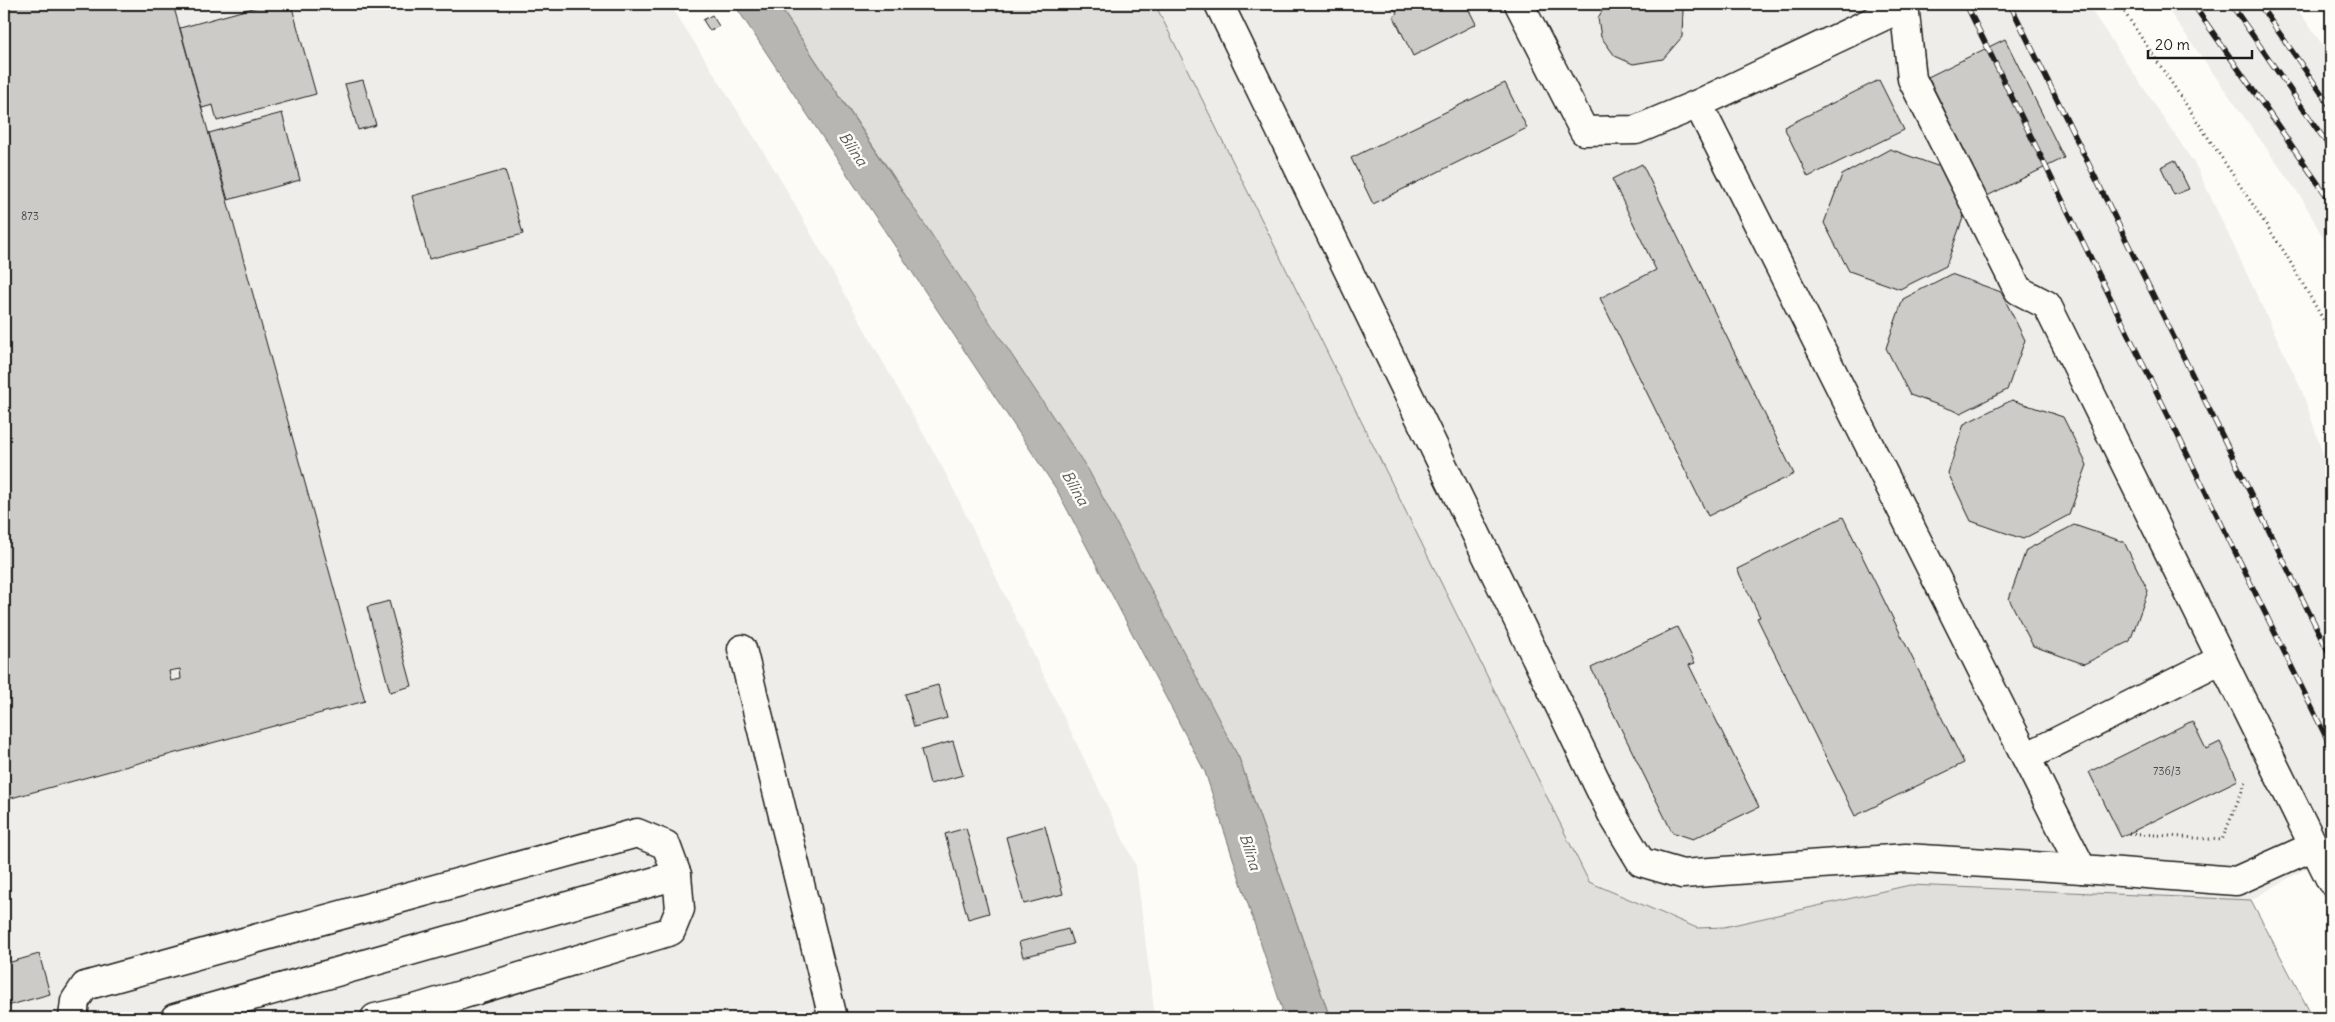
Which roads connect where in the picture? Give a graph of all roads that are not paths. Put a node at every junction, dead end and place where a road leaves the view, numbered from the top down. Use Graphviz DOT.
graph roads {
  1 [pos="1218,4"];
  2 [pos="1519,4"];
  3 [pos="1904,5"];
  4 [pos="1698,104"];
  5 [pos="742,649"];
  6 [pos="2222,659"];
  7 [pos="2026,757"];
  8 [pos="2314,846"];
  9 [pos="2082,869"];
  10 [pos="678,875"];
  11 [pos="2331,881"];
  12 [pos="420,1013"];
  13 [pos="826,1017"];
  14 [pos="73,1018"];
  15 [pos="175,1018"];
  16 [pos="375,1018"];
  1 -- 9 [label="lane"];
  2 -- 4 [label="lane"];
  3 -- 4 [label="lane"];
  3 -- 6 [label="lane"];
  4 -- 7 [label="lane"];
  5 -- 13 [label="lane"];
  6 -- 7 [label="lane"];
  6 -- 8 [label="lane"];
  7 -- 9 [label="lane"];
  8 -- 9 [label="lane"];
  8 -- 11 [label="lane"];
  10 -- 12 [label="lane"];
  10 -- 14 [label="lane"];
  10 -- 15 [label="lane"];
  12 -- 16 [label="lane"];
}
